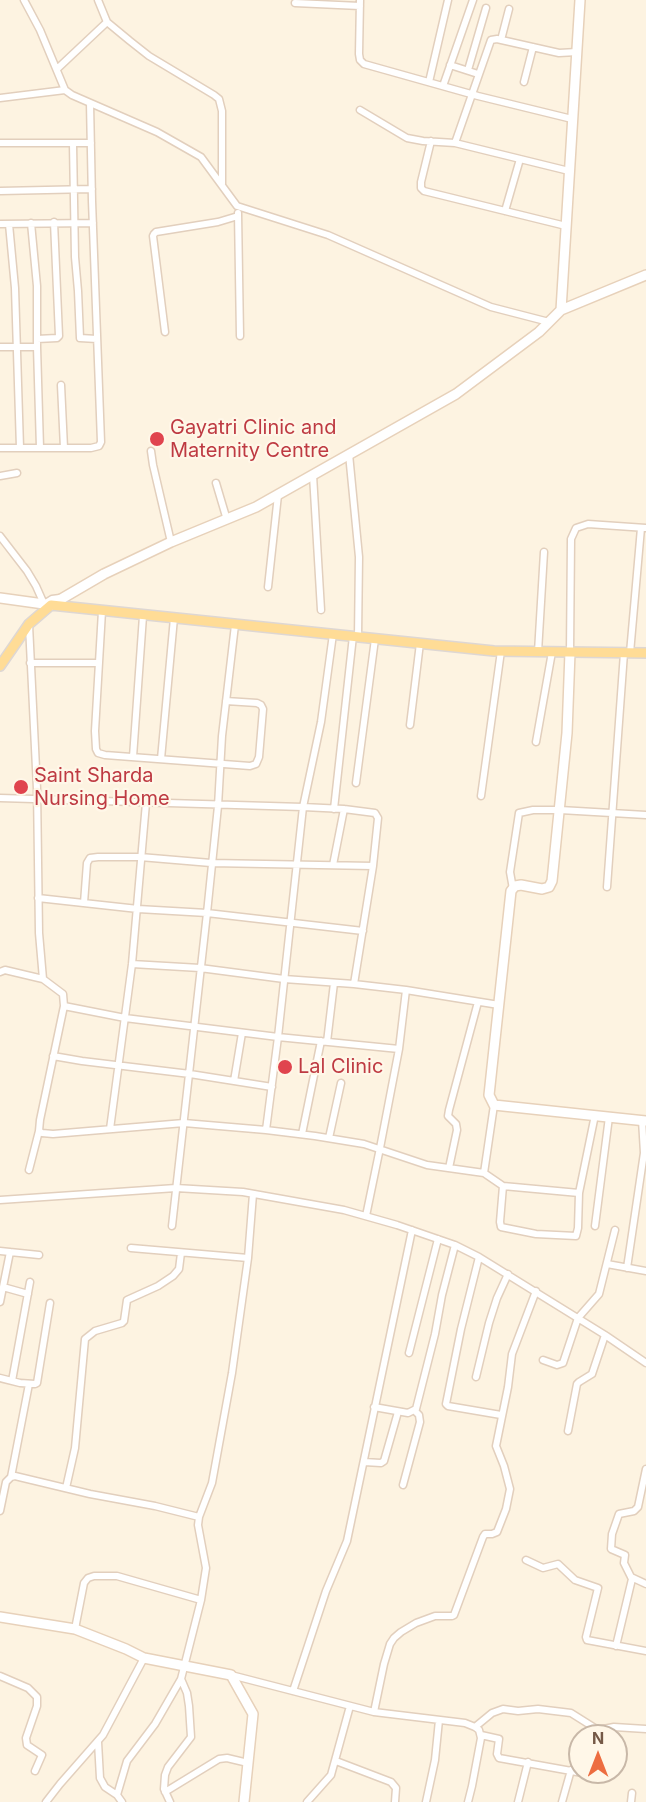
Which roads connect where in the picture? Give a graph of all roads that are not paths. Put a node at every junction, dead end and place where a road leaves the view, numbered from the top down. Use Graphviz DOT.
graph roads {
  1 [pos="24,0"];
  2 [pos="98,0"];
  3 [pos="448,0"];
  4 [pos="473,0"];
  5 [pos="580,0"];
  6 [pos="295,3"];
  7 [pos="360,3"];
  8 [pos="486,8"];
  9 [pos="509,9"];
  10 [pos="107,22"];
  11 [pos="501,40"];
  12 [pos="533,47"];
  13 [pos="577,52"];
  14 [pos="450,64"];
  15 [pos="57,69"];
  16 [pos="468,70"];
  17 [pos="478,74"];
  18 [pos="429,82"];
  19 [pos="524,82"];
  20 [pos="443,86"];
  21 [pos="65,90"];
  22 [pos="471,94"];
  23 [pos="0,98"];
  24 [pos="90,103"];
  25 [pos="360,110"];
  26 [pos="573,119"];
  27 [pos="431,141"];
  28 [pos="91,143"];
  29 [pos="455,143"];
  30 [pos="0,144"];
  31 [pos="73,144"];
  32 [pos="520,159"];
  33 [pos="569,171"];
  34 [pos="222,184"];
  35 [pos="74,189"];
  36 [pos="92,189"];
  37 [pos="0,191"];
  38 [pos="237,206"];
  39 [pos="505,211"];
  40 [pos="238,216"];
  41 [pos="54,222"];
  42 [pos="31,223"];
  43 [pos="75,223"];
  44 [pos="93,223"];
  45 [pos="0,224"];
  46 [pos="9,224"];
  47 [pos="566,226"];
  48 [pos="646,275"];
  49 [pos="561,309"];
  50 [pos="549,322"];
  51 [pos="165,332"];
  52 [pos="240,336"];
  53 [pos="97,339"];
  54 [pos="37,343"];
  55 [pos="0,347"];
  56 [pos="16,347"];
  57 [pos="61,385"];
  58 [pos="0,448"];
  59 [pos="20,448"];
  60 [pos="40,448"];
  61 [pos="64,448"];
  62 [pos="152,451"];
  63 [pos="349,454"];
  64 [pos="17,473"];
  65 [pos="313,475"];
  66 [pos="0,476"];
  67 [pos="216,483"];
  68 [pos="278,495"];
  69 [pos="227,519"];
  70 [pos="644,528"];
  71 [pos="0,537"];
  72 [pos="171,542"];
  73 [pos="544,552"];
  74 [pos="268,587"];
  75 [pos="0,598"];
  76 [pos="47,604"];
  77 [pos="321,610"];
  78 [pos="102,611"];
  79 [pos="143,616"];
  80 [pos="174,618"];
  81 [pos="29,624"];
  82 [pos="235,625"];
  83 [pos="333,634"];
  84 [pos="356,637"];
  85 [pos="375,639"];
  86 [pos="420,643"];
  87 [pos="501,651"];
  88 [pos="538,651"];
  89 [pos="552,652"];
  90 [pos="570,652"];
  91 [pos="627,653"];
  92 [pos="646,653"];
  93 [pos="30,663"];
  94 [pos="99,663"];
  95 [pos="0,666"];
  96 [pos="226,701"];
  97 [pos="410,725"];
  98 [pos="536,742"];
  99 [pos="133,758"];
  100 [pos="161,759"];
  101 [pos="219,763"];
  102 [pos="356,783"];
  103 [pos="482,796"];
  104 [pos="0,798"];
  105 [pos="37,800"];
  106 [pos="146,803"];
  107 [pos="218,806"];
  108 [pos="303,807"];
  109 [pos="333,809"];
  110 [pos="344,809"];
  111 [pos="560,810"];
  112 [pos="612,812"];
  113 [pos="646,815"];
  114 [pos="140,857"];
  115 [pos="211,863"];
  116 [pos="296,864"];
  117 [pos="333,865"];
  118 [pos="373,866"];
  119 [pos="607,887"];
  120 [pos="513,889"];
  121 [pos="38,898"];
  122 [pos="84,903"];
  123 [pos="138,909"];
  124 [pos="207,913"];
  125 [pos="290,923"];
  126 [pos="363,931"];
  127 [pos="132,964"];
  128 [pos="200,968"];
  129 [pos="0,972"];
  130 [pos="43,979"];
  131 [pos="284,979"];
  132 [pos="334,983"];
  133 [pos="354,984"];
  134 [pos="406,990"];
  135 [pos="478,1002"];
  136 [pos="499,1005"];
  137 [pos="64,1006"];
  138 [pos="125,1018"];
  139 [pos="195,1027"];
  140 [pos="242,1033"];
  141 [pos="278,1037"];
  142 [pos="324,1041"];
  143 [pos="399,1049"];
  144 [pos="53,1056"];
  145 [pos="119,1065"];
  146 [pos="190,1074"];
  147 [pos="234,1081"];
  148 [pos="341,1083"];
  149 [pos="272,1087"];
  150 [pos="494,1105"];
  151 [pos="595,1115"];
  152 [pos="609,1117"];
  153 [pos="644,1120"];
  154 [pos="184,1123"];
  155 [pos="110,1129"];
  156 [pos="266,1130"];
  157 [pos="39,1131"];
  158 [pos="302,1134"];
  159 [pos="329,1138"];
  160 [pos="380,1148"];
  161 [pos="449,1168"];
  162 [pos="29,1170"];
  163 [pos="484,1173"];
  164 [pos="503,1186"];
  165 [pos="176,1188"];
  166 [pos="579,1193"];
  167 [pos="253,1194"];
  168 [pos="0,1200"];
  169 [pos="637,1206"];
  170 [pos="646,1208"];
  171 [pos="366,1216"];
  172 [pos="172,1226"];
  173 [pos="595,1226"];
  174 [pos="412,1230"];
  175 [pos="615,1230"];
  176 [pos="438,1239"];
  177 [pos="455,1245"];
  178 [pos="131,1248"];
  179 [pos="0,1251"];
  180 [pos="9,1252"];
  181 [pos="181,1253"];
  182 [pos="39,1255"];
  183 [pos="479,1257"];
  184 [pos="248,1258"];
  185 [pos="608,1263"];
  186 [pos="627,1268"];
  187 [pos="646,1271"];
  188 [pos="508,1274"];
  189 [pos="30,1281"];
  190 [pos="3,1287"];
  191 [pos="536,1290"];
  192 [pos="28,1294"];
  193 [pos="0,1302"];
  194 [pos="50,1303"];
  195 [pos="579,1318"];
  196 [pos="605,1335"];
  197 [pos="409,1353"];
  198 [pos="543,1360"];
  199 [pos="646,1363"];
  200 [pos="476,1377"];
  201 [pos="0,1378"];
  202 [pos="12,1381"];
  203 [pos="29,1384"];
  204 [pos="374,1407"];
  205 [pos="415,1411"];
  206 [pos="398,1412"];
  207 [pos="501,1415"];
  208 [pos="568,1431"];
  209 [pos="364,1462"];
  210 [pos="646,1468"];
  211 [pos="11,1477"];
  212 [pos="403,1485"];
  213 [pos="66,1488"];
  214 [pos="0,1511"];
  215 [pos="199,1517"];
  216 [pos="526,1560"];
  217 [pos="632,1577"];
  218 [pos="646,1584"];
  219 [pos="201,1600"];
  220 [pos="0,1617"];
  221 [pos="75,1629"];
  222 [pos="616,1646"];
  223 [pos="646,1650"];
  224 [pos="144,1658"];
  225 [pos="182,1672"];
  226 [pos="231,1675"];
  227 [pos="0,1676"];
  228 [pos="293,1692"];
  229 [pos="350,1706"];
  230 [pos="374,1712"];
  231 [pos="440,1720"];
  232 [pos="475,1727"];
  233 [pos="646,1729"];
  234 [pos="481,1735"];
  235 [pos="98,1742"];
  236 [pos="336,1761"];
  237 [pos="528,1762"];
  238 [pos="248,1763"];
  239 [pos="568,1769"];
  240 [pos="35,1771"];
  241 [pos="568,1781"];
  242 [pos="165,1792"];
  243 [pos="632,1793"];
  244 [pos="117,1795"];
  245 [pos="46,1802"];
  246 [pos="122,1802"];
  247 [pos="170,1802"];
  248 [pos="244,1802"];
  249 [pos="307,1802"];
  250 [pos="395,1802"];
  251 [pos="426,1802"];
  252 [pos="468,1802"];
  253 [pos="518,1802"];
  254 [pos="562,1802"];
  255 [pos="631,1802"];
  1 -- 15 [label="street"];
  2 -- 10 [label="street"];
  3 -- 18 [label="street"];
  4 -- 14 [label="street"];
  5 -- 13 [label="street"];
  6 -- 7 [label="street"];
  7 -- 18 [label="street"];
  8 -- 16 [label="street"];
  9 -- 11 [label="street"];
  10 -- 15 [label="street"];
  10 -- 34 [label="street"];
  11 -- 12 [label="street"];
  11 -- 17 [label="street"];
  12 -- 13 [label="street"];
  12 -- 19 [label="street"];
  13 -- 26 [label="street"];
  14 -- 16 [label="street"];
  14 -- 20 [label="street"];
  15 -- 21 [label="street"];
  16 -- 17 [label="street"];
  17 -- 22 [label="street"];
  18 -- 20 [label="street"];
  20 -- 22 [label="street"];
  21 -- 23 [label="street"];
  21 -- 24 [label="street"];
  22 -- 26 [label="street"];
  22 -- 29 [label="street"];
  24 -- 28 [label="street"];
  24 -- 34 [label="street"];
  25 -- 27 [label="street"];
  26 -- 33 [label="street"];
  27 -- 29 [label="street"];
  27 -- 39 [label="street"];
  28 -- 31 [label="street"];
  28 -- 36 [label="street"];
  29 -- 32 [label="street"];
  30 -- 31 [label="street"];
  31 -- 35 [label="street"];
  32 -- 33 [label="street"];
  32 -- 39 [label="street"];
  33 -- 47 [label="street"];
  34 -- 38 [label="street"];
  35 -- 36 [label="street"];
  35 -- 37 [label="street"];
  35 -- 43 [label="street"];
  36 -- 44 [label="street"];
  38 -- 40 [label="street"];
  38 -- 50 [label="street"];
  39 -- 47 [label="street"];
  40 -- 51 [label="street"];
  40 -- 52 [label="street"];
  41 -- 42 [label="street"];
  41 -- 43 [label="street"];
  41 -- 54 [label="street"];
  42 -- 46 [label="street"];
  42 -- 54 [label="street"];
  43 -- 44 [label="street"];
  43 -- 53 [label="street"];
  44 -- 53 [label="street"];
  45 -- 46 [label="street"];
  46 -- 56 [label="street"];
  47 -- 49 [label="street"];
  48 -- 49 [label="street"];
  49 -- 50 [label="street"];
  50 -- 63 [label="street"];
  53 -- 61 [label="street"];
  54 -- 56 [label="street"];
  54 -- 60 [label="street"];
  55 -- 56 [label="street"];
  56 -- 59 [label="street"];
  57 -- 61 [label="street"];
  58 -- 59 [label="street"];
  59 -- 60 [label="street"];
  60 -- 61 [label="street"];
  62 -- 72 [label="street"];
  63 -- 65 [label="street"];
  63 -- 84 [label="street"];
  64 -- 66 [label="street"];
  65 -- 68 [label="street"];
  65 -- 77 [label="street"];
  67 -- 69 [label="street"];
  68 -- 69 [label="street"];
  68 -- 74 [label="street"];
  69 -- 72 [label="street"];
  70 -- 90 [label="street"];
  70 -- 91 [label="street"];
  71 -- 76 [label="street"];
  72 -- 76 [label="street"];
  73 -- 88 [label="street"];
  75 -- 76 [label="street"];
  76 -- 78 [label="main road"];
  76 -- 81 [label="main road"];
  78 -- 79 [label="main road"];
  78 -- 94 [label="street"];
  79 -- 80 [label="main road"];
  79 -- 99 [label="street"];
  80 -- 82 [label="main road"];
  80 -- 100 [label="street"];
  81 -- 93 [label="street"];
  81 -- 95 [label="main road"];
  82 -- 83 [label="main road"];
  82 -- 96 [label="street"];
  83 -- 84 [label="main road"];
  83 -- 108 [label="street"];
  84 -- 85 [label="main road"];
  84 -- 109 [label="street"];
  85 -- 86 [label="main road"];
  85 -- 102 [label="street"];
  86 -- 87 [label="main road"];
  86 -- 97 [label="street"];
  87 -- 88 [label="main road"];
  87 -- 103 [label="street"];
  88 -- 89 [label="main road"];
  89 -- 90 [label="main road"];
  89 -- 98 [label="street"];
  90 -- 91 [label="main road"];
  90 -- 111 [label="street"];
  91 -- 92 [label="main road"];
  91 -- 112 [label="street"];
  93 -- 94 [label="street"];
  93 -- 105 [label="street"];
  94 -- 99 [label="street"];
  96 -- 101 [label="street"];
  96 -- 101 [label="street"];
  99 -- 100 [label="street"];
  100 -- 101 [label="street"];
  101 -- 107 [label="street"];
  104 -- 105 [label="street"];
  105 -- 106 [label="street"];
  105 -- 121 [label="street"];
  106 -- 107 [label="street"];
  106 -- 114 [label="street"];
  107 -- 108 [label="street"];
  107 -- 115 [label="street"];
  108 -- 109 [label="street"];
  108 -- 116 [label="street"];
  109 -- 110 [label="street"];
  110 -- 117 [label="street"];
  110 -- 118 [label="street"];
  111 -- 112 [label="street"];
  111 -- 120 [label="street"];
  111 -- 120 [label="street"];
  112 -- 113 [label="street"];
  112 -- 119 [label="street"];
  114 -- 115 [label="street"];
  114 -- 122 [label="street"];
  114 -- 123 [label="street"];
  115 -- 116 [label="street"];
  115 -- 124 [label="street"];
  116 -- 117 [label="street"];
  116 -- 125 [label="street"];
  117 -- 118 [label="street"];
  118 -- 126 [label="street"];
  120 -- 136 [label="street"];
  121 -- 122 [label="street"];
  121 -- 130 [label="street"];
  122 -- 123 [label="street"];
  123 -- 124 [label="street"];
  123 -- 127 [label="street"];
  124 -- 125 [label="street"];
  124 -- 128 [label="street"];
  125 -- 126 [label="street"];
  125 -- 131 [label="street"];
  126 -- 133 [label="street"];
  127 -- 128 [label="street"];
  127 -- 138 [label="street"];
  128 -- 131 [label="street"];
  128 -- 139 [label="street"];
  129 -- 130 [label="street"];
  130 -- 137 [label="street"];
  131 -- 132 [label="street"];
  131 -- 141 [label="street"];
  132 -- 133 [label="street"];
  132 -- 142 [label="street"];
  133 -- 134 [label="street"];
  134 -- 135 [label="street"];
  134 -- 143 [label="street"];
  135 -- 136 [label="street"];
  135 -- 161 [label="street"];
  136 -- 150 [label="street"];
  137 -- 138 [label="street"];
  137 -- 144 [label="street"];
  138 -- 139 [label="street"];
  138 -- 145 [label="street"];
  139 -- 140 [label="street"];
  139 -- 146 [label="street"];
  140 -- 141 [label="street"];
  140 -- 147 [label="street"];
  141 -- 142 [label="street"];
  141 -- 149 [label="street"];
  142 -- 143 [label="street"];
  142 -- 158 [label="street"];
  143 -- 160 [label="street"];
  144 -- 145 [label="street"];
  144 -- 157 [label="street"];
  145 -- 146 [label="street"];
  145 -- 155 [label="street"];
  146 -- 147 [label="street"];
  146 -- 154 [label="street"];
  147 -- 149 [label="street"];
  148 -- 159 [label="street"];
  149 -- 156 [label="street"];
  150 -- 151 [label="street"];
  150 -- 163 [label="street"];
  151 -- 152 [label="street"];
  151 -- 166 [label="street"];
  152 -- 153 [label="street"];
  152 -- 173 [label="street"];
  153 -- 169 [label="street"];
  154 -- 155 [label="street"];
  154 -- 156 [label="street"];
  154 -- 165 [label="street"];
  155 -- 157 [label="street"];
  156 -- 158 [label="street"];
  157 -- 162 [label="street"];
  158 -- 159 [label="street"];
  159 -- 160 [label="street"];
  160 -- 161 [label="street"];
  160 -- 171 [label="street"];
  161 -- 163 [label="street"];
  163 -- 164 [label="street"];
  164 -- 166 [label="street"];
  164 -- 166 [label="street"];
  165 -- 167 [label="street"];
  165 -- 168 [label="street"];
  165 -- 172 [label="street"];
  167 -- 171 [label="street"];
  167 -- 184 [label="street"];
  169 -- 170 [label="street"];
  169 -- 186 [label="street"];
  171 -- 174 [label="street"];
  174 -- 176 [label="street"];
  174 -- 204 [label="street"];
  175 -- 185 [label="street"];
  176 -- 177 [label="street"];
  176 -- 197 [label="street"];
  177 -- 183 [label="street"];
  177 -- 205 [label="street"];
  178 -- 181 [label="street"];
  179 -- 180 [label="street"];
  180 -- 182 [label="street"];
  180 -- 190 [label="street"];
  181 -- 184 [label="street"];
  181 -- 213 [label="street"];
  183 -- 188 [label="street"];
  183 -- 207 [label="street"];
  184 -- 215 [label="street"];
  185 -- 186 [label="street"];
  185 -- 195 [label="street"];
  186 -- 187 [label="street"];
  188 -- 191 [label="street"];
  188 -- 200 [label="street"];
  189 -- 192 [label="street"];
  190 -- 192 [label="street"];
  190 -- 193 [label="street"];
  191 -- 195 [label="street"];
  191 -- 207 [label="street"];
  192 -- 202 [label="street"];
  194 -- 203 [label="street"];
  195 -- 196 [label="street"];
  195 -- 198 [label="street"];
  196 -- 199 [label="street"];
  196 -- 208 [label="street"];
  201 -- 202 [label="street"];
  202 -- 203 [label="street"];
  203 -- 211 [label="street"];
  204 -- 206 [label="street"];
  204 -- 209 [label="street"];
  205 -- 206 [label="street"];
  205 -- 212 [label="street"];
  206 -- 209 [label="street"];
  207 -- 230 [label="street"];
  209 -- 228 [label="street"];
  210 -- 217 [label="street"];
  211 -- 213 [label="street"];
  211 -- 214 [label="street"];
  213 -- 215 [label="street"];
  215 -- 219 [label="street"];
  216 -- 222 [label="street"];
  217 -- 218 [label="street"];
  217 -- 222 [label="street"];
  219 -- 221 [label="street"];
  219 -- 225 [label="street"];
  220 -- 221 [label="street"];
  221 -- 224 [label="street"];
  222 -- 223 [label="street"];
  224 -- 225 [label="street"];
  224 -- 235 [label="street"];
  225 -- 226 [label="street"];
  225 -- 242 [label="street"];
  225 -- 244 [label="street"];
  226 -- 228 [label="street"];
  226 -- 238 [label="street"];
  227 -- 240 [label="street"];
  228 -- 229 [label="street"];
  229 -- 230 [label="street"];
  229 -- 236 [label="street"];
  230 -- 231 [label="street"];
  231 -- 232 [label="street"];
  231 -- 251 [label="street"];
  232 -- 233 [label="street"];
  232 -- 234 [label="street"];
  234 -- 237 [label="street"];
  234 -- 252 [label="street"];
  235 -- 244 [label="street"];
  235 -- 245 [label="street"];
  236 -- 249 [label="street"];
  236 -- 250 [label="street"];
  237 -- 239 [label="street"];
  237 -- 253 [label="street"];
  238 -- 242 [label="street"];
  238 -- 248 [label="street"];
  241 -- 254 [label="street"];
  242 -- 247 [label="street"];
  243 -- 255 [label="street"];
  244 -- 246 [label="street"];
}
